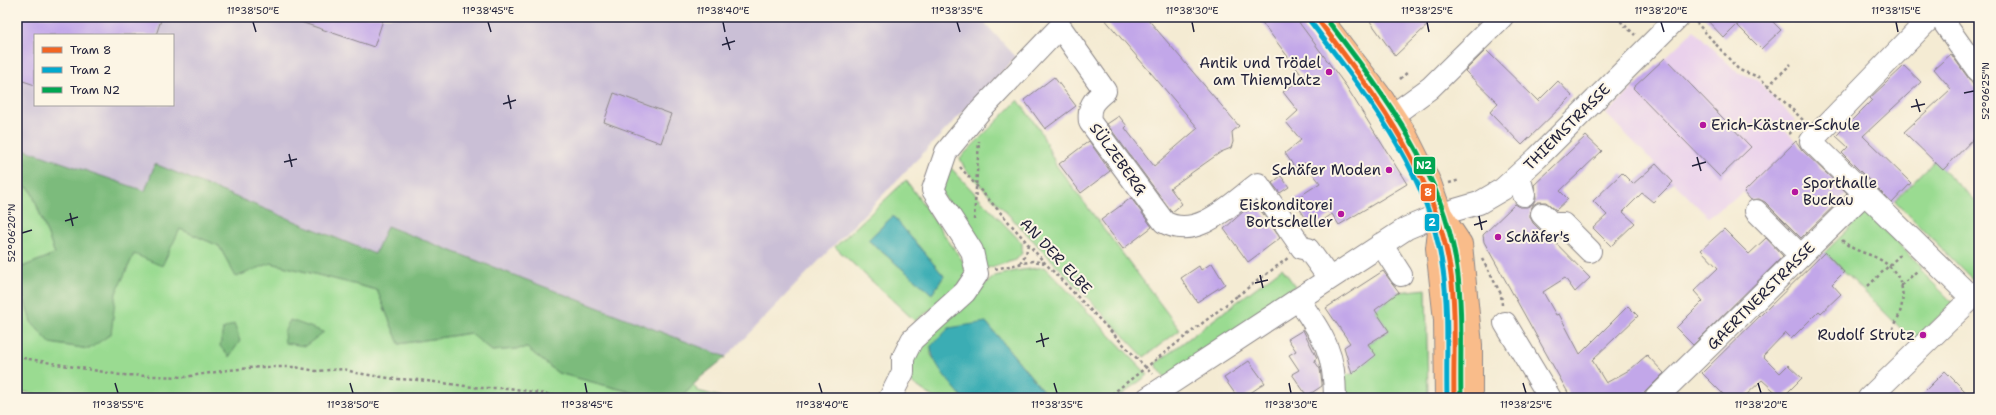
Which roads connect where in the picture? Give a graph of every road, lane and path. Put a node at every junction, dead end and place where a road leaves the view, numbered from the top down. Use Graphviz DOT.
graph roads {
  1 [pos="1502,17"];
  2 [pos="1616,17"];
  3 [pos="1678,17"];
  4 [pos="1691,17"];
  5 [pos="1939,17"];
  6 [pos="1324,19"];
  7 [pos="1061,20"];
  8 [pos="1647,46"];
  9 [pos="1791,64"];
  10 [pos="1409,71"];
  11 [pos="1979,72"];
  12 [pos="1400,79"];
  13 [pos="1770,85"];
  14 [pos="980,111"];
  15 [pos="1393,115"];
  16 [pos="1814,137"];
  17 [pos="946,152"];
  18 [pos="977,186"];
  19 [pos="1865,193"];
  20 [pos="1756,211"];
  21 [pos="1441,214"];
  22 [pos="1542,214"];
  23 [pos="974,222"];
  24 [pos="1831,225"];
  25 [pos="1915,241"];
  26 [pos="1028,244"];
  27 [pos="1381,244"];
  28 [pos="1302,248"];
  29 [pos="1590,251"];
  30 [pos="1801,256"];
  31 [pos="1481,258"];
  32 [pos="1020,263"];
  33 [pos="1045,263"];
  34 [pos="1889,266"];
  35 [pos="977,274"];
  36 [pos="1402,275"];
  37 [pos="1329,278"];
  38 [pos="1868,286"];
  39 [pos="1975,294"];
  40 [pos="1298,299"];
  41 [pos="1505,323"];
  42 [pos="1892,330"];
  43 [pos="17,357"];
  44 [pos="1151,374"];
  45 [pos="1873,397"];
  46 [pos="569,398"];
  47 [pos="890,398"];
  48 [pos="1106,398"];
  49 [pos="1148,398"];
  50 [pos="1336,398"];
  51 [pos="1446,398"];
  52 [pos="1471,398"];
  53 [pos="1550,398"];
  54 [pos="1656,398"];
  1 -- 15 [label="street"];
  2 -- 8 [label="path"];
  3 -- 8 [label="street, THIEMSTRASSE"];
  4 -- 13 [label="path"];
  5 -- 11 [label="street"];
  5 -- 16 [label="street"];
  6 -- 15 [label="main road"];
  7 -- 14 [label="street, SÜLZEBERG"];
  7 -- 28 [label="street, SÜLZEBERG"];
  8 -- 21 [label="street, THIEMSTRASSE"];
  9 -- 13 [label="path"];
  10 -- 12 [label="path"];
  13 -- 16 [label="path"];
  14 -- 17 [label="street, SÜLZEBERG"];
  14 -- 18 [label="path"];
  15 -- 21 [label="main road"];
  16 -- 19 [label="street"];
  17 -- 18 [label="path, AN DER ELBE"];
  17 -- 35 [label="street"];
  18 -- 23 [label="path"];
  18 -- 26 [label="path, AN DER ELBE"];
  19 -- 24 [label="street, GAERTNERSTRASSE"];
  19 -- 25 [label="street"];
  20 -- 30 [label="street"];
  21 -- 27 [label="street, THIEMSTRASSE"];
  21 -- 51 [label="main road"];
  21 -- 52 [label="main road"];
  22 -- 29 [label="street"];
  24 -- 30 [label="street, GAERTNERSTRASSE"];
  24 -- 34 [label="path"];
  25 -- 34 [label="path"];
  25 -- 39 [label="street"];
  26 -- 32 [label="path"];
  26 -- 33 [label="path, AN DER ELBE"];
  27 -- 36 [label="street"];
  27 -- 37 [label="street, THIEMSTRASSE"];
  28 -- 37 [label="street"];
  28 -- 48 [label="path, bridge"];
  30 -- 54 [label="street, GAERTNERSTRASSE"];
  31 -- 41 [label="path"];
  32 -- 33 [label="path"];
  32 -- 35 [label="path"];
  33 -- 44 [label="path, AN DER ELBE"];
  34 -- 38 [label="path"];
  34 -- 42 [label="path"];
  35 -- 47 [label="street"];
  37 -- 40 [label="street, THIEMSTRASSE"];
  39 -- 45 [label="street"];
  40 -- 49 [label="street, THIEMSTRASSE"];
  40 -- 50 [label="street"];
  41 -- 53 [label="street"];
  43 -- 46 [label="path"];
}
